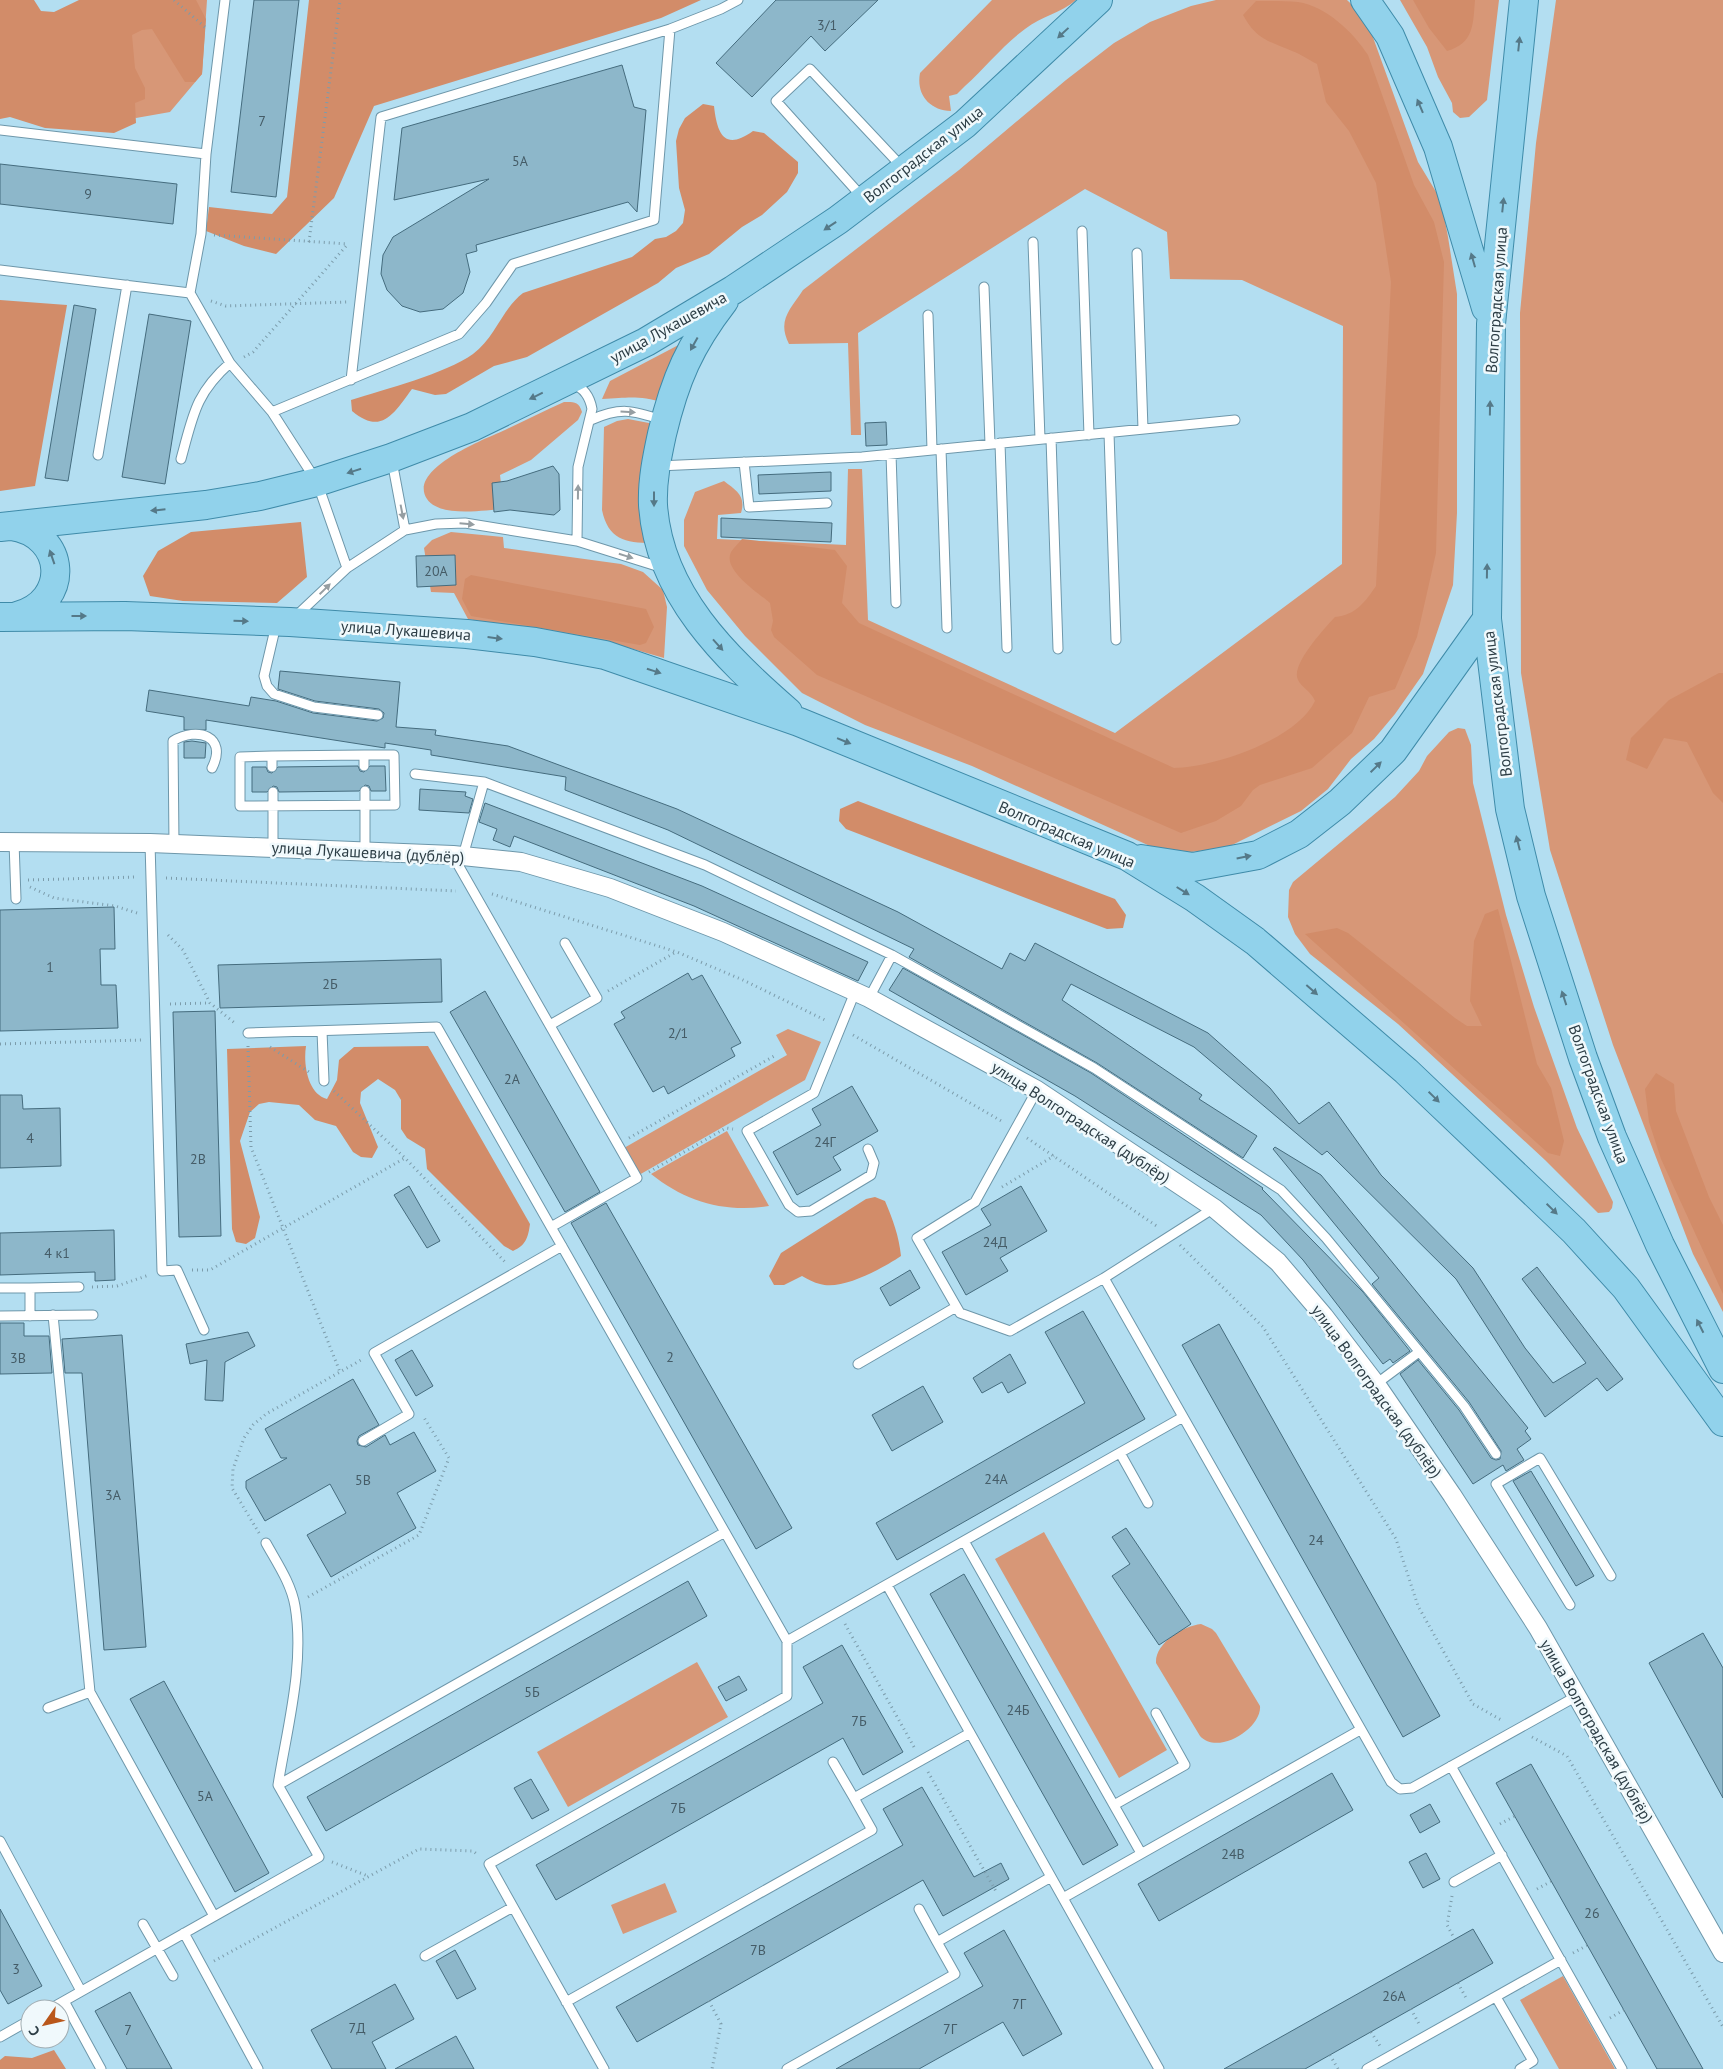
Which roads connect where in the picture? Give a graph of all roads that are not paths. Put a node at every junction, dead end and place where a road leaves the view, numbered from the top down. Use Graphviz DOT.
graph roads {
  1 [pos="224,0"];
  2 [pos="738,0"];
  3 [pos="1098,0"];
  4 [pos="1365,0"];
  5 [pos="1524,0"];
  6 [pos="670,29"];
  7 [pos="0,130"];
  8 [pos="206,154"];
  9 [pos="905,170"];
  10 [pos="864,199"];
  11 [pos="1082,231"];
  12 [pos="1033,242"];
  13 [pos="1136,253"];
  14 [pos="0,270"];
  15 [pos="127,285"];
  16 [pos="984,287"];
  17 [pos="733,290"];
  18 [pos="190,293"];
  19 [pos="928,315"];
  20 [pos="1491,324"];
  21 [pos="230,363"];
  22 [pos="351,380"];
  23 [pos="563,383"];
  24 [pos="272,412"];
  25 [pos="591,420"];
  26 [pos="1235,420"];
  27 [pos="665,421"];
  28 [pos="1143,429"];
  29 [pos="1109,432"];
  30 [pos="1089,435"];
  31 [pos="1050,438"];
  32 [pos="1040,439"];
  33 [pos="1000,443"];
  34 [pos="990,444"];
  35 [pos="936,449"];
  36 [pos="891,454"];
  37 [pos="98,455"];
  38 [pos="392,458"];
  39 [pos="181,459"];
  40 [pos="744,462"];
  41 [pos="655,466"];
  42 [pos="317,482"];
  43 [pos="828,503"];
  44 [pos="4,526"];
  45 [pos="405,530"];
  46 [pos="577,541"];
  47 [pos="347,568"];
  48 [pos="669,570"];
  49 [pos="896,603"];
  50 [pos="6,616"];
  51 [pos="1486,619"];
  52 [pos="283,622"];
  53 [pos="947,628"];
  54 [pos="1116,640"];
  55 [pos="1007,648"];
  56 [pos="1058,649"];
  57 [pos="378,715"];
  58 [pos="799,722"];
  59 [pos="272,756"];
  60 [pos="364,756"];
  61 [pos="364,766"];
  62 [pos="272,767"];
  63 [pos="212,768"];
  64 [pos="415,774"];
  65 [pos="484,782"];
  66 [pos="365,791"];
  67 [pos="273,792"];
  68 [pos="365,805"];
  69 [pos="273,806"];
  70 [pos="7,842"];
  71 [pos="150,843"];
  72 [pos="174,844"];
  73 [pos="273,848"];
  74 [pos="365,852"];
  75 [pos="458,856"];
  76 [pos="1127,856"];
  77 [pos="16,899"];
  78 [pos="723,932"];
  79 [pos="565,943"];
  80 [pos="892,955"];
  81 [pos="862,995"];
  82 [pos="550,1025"];
  83 [pos="322,1031"];
  84 [pos="248,1033"];
  85 [pos="324,1081"];
  86 [pos="1037,1090"];
  87 [pos="868,1149"];
  88 [pos="1214,1208"];
  89 [pos="551,1227"];
  90 [pos="562,1246"];
  91 [pos="1104,1278"];
  92 [pos="79,1287"];
  93 [pos="0,1288"];
  94 [pos="30,1288"];
  95 [pos="956,1307"];
  96 [pos="93,1315"];
  97 [pos="0,1316"];
  98 [pos="30,1316"];
  99 [pos="53,1316"];
  100 [pos="204,1330"];
  101 [pos="1419,1352"];
  102 [pos="858,1364"];
  103 [pos="1723,1369"];
  104 [pos="1376,1384"];
  105 [pos="1183,1417"];
  106 [pos="1723,1422"];
  107 [pos="363,1440"];
  108 [pos="1120,1453"];
  109 [pos="1496,1454"];
  110 [pos="1148,1503"];
  111 [pos="725,1532"];
  112 [pos="964,1541"];
  113 [pos="266,1543"];
  114 [pos="1611,1576"];
  115 [pos="886,1585"];
  116 [pos="1570,1605"];
  117 [pos="787,1641"];
  118 [pos="90,1692"];
  119 [pos="1577,1696"];
  120 [pos="48,1708"];
  121 [pos="1156,1713"];
  122 [pos="1360,1730"];
  123 [pos="970,1733"];
  124 [pos="833,1762"];
  125 [pos="1451,1766"];
  126 [pos="278,1785"];
  127 [pos="854,1798"];
  128 [pos="1114,1805"];
  129 [pos="0,1841"];
  130 [pos="1142,1853"];
  131 [pos="1502,1855"];
  132 [pos="1051,1877"];
  133 [pos="1454,1882"];
  134 [pos="1062,1898"];
  135 [pos="513,1907"];
  136 [pos="919,1909"];
  137 [pos="214,1916"];
  138 [pos="143,1924"];
  139 [pos="184,1933"];
  140 [pos="937,1942"];
  141 [pos="157,1948"];
  142 [pos="1723,1953"];
  143 [pos="425,1956"];
  144 [pos="1561,1960"];
  145 [pos="173,1976"];
  146 [pos="81,1991"];
  147 [pos="1496,1996"];
  148 [pos="67,1999"];
  149 [pos="566,2002"];
  150 [pos="70,2012"];
  151 [pos="20,2026"];
  152 [pos="0,2037"];
  153 [pos="101,2069"];
  154 [pos="258,2069"];
  155 [pos="604,2069"];
  156 [pos="787,2069"];
  157 [pos="1159,2069"];
  158 [pos="1367,2069"];
  159 [pos="1520,2069"];
  160 [pos="1622,2069"];
  1 -- 8 [label="lane"];
  2 -- 6 [label="lane"];
  3 -- 9 [label="main road, Волгоградская улица, one-way"];
  20 -- 4 [label="main road, one-way"];
  20 -- 5 [label="main road, Волгоградская улица, one-way"];
  6 -- 22 [label="lane"];
  6 -- 22 [label="lane"];
  7 -- 8 [label="lane"];
  8 -- 18 [label="lane"];
  9 -- 10 [label="main road, Волгоградская улица"];
  9 -- 10 [label="lane"];
  10 -- 17 [label="main road, Волгоградская улица, one-way"];
  11 -- 30 [label="lane"];
  12 -- 32 [label="lane"];
  13 -- 28 [label="lane"];
  14 -- 15 [label="lane"];
  15 -- 18 [label="lane"];
  15 -- 37 [label="lane"];
  16 -- 34 [label="lane"];
  17 -- 23 [label="main road, улица Лукашевича"];
  17 -- 27 [label="main road, one-way"];
  18 -- 21 [label="lane"];
  19 -- 35 [label="lane"];
  51 -- 20 [label="main road, Волгоградская улица, one-way"];
  21 -- 24 [label="lane"];
  21 -- 39 [label="lane"];
  22 -- 24 [label="lane"];
  23 -- 25 [label="lane"];
  23 -- 38 [label="main road, улица Лукашевича, one-way"];
  24 -- 42 [label="lane"];
  25 -- 27 [label="lane, one-way"];
  46 -- 25 [label="lane, one-way"];
  26 -- 28 [label="lane"];
  27 -- 41 [label="main road"];
  28 -- 29 [label="lane"];
  29 -- 30 [label="lane"];
  29 -- 54 [label="lane"];
  30 -- 31 [label="lane"];
  31 -- 32 [label="lane"];
  31 -- 56 [label="lane"];
  32 -- 33 [label="lane"];
  33 -- 34 [label="lane"];
  33 -- 55 [label="lane"];
  34 -- 35 [label="lane"];
  35 -- 36 [label="lane"];
  35 -- 53 [label="lane"];
  36 -- 40 [label="lane"];
  36 -- 49 [label="lane"];
  38 -- 42 [label="main road, улица Лукашевича, one-way"];
  38 -- 45 [label="lane, one-way"];
  40 -- 41 [label="lane"];
  40 -- 43 [label="lane"];
  41 -- 48 [label="main road, one-way"];
  42 -- 44 [label="main road, улица Лукашевича, one-way"];
  42 -- 47 [label="lane"];
  50 -- 44 [label="main road, one-way"];
  45 -- 46 [label="lane, one-way"];
  45 -- 47 [label="lane"];
  46 -- 48 [label="lane, one-way"];
  52 -- 47 [label="lane, one-way"];
  48 -- 58 [label="main road, one-way"];
  50 -- 52 [label="main road, улица Лукашевича, one-way"];
  76 -- 51 [label="main road, one-way"];
  103 -- 51 [label="main road, Волгоградская улица, one-way"];
  52 -- 57 [label="lane"];
  52 -- 58 [label="main road, улица Лукашевича, one-way"];
  58 -- 76 [label="main road, Волгоградская улица, one-way"];
  59 -- 60 [label="lane"];
  59 -- 62 [label="lane"];
  59 -- 69 [label="lane"];
  60 -- 61 [label="lane"];
  60 -- 68 [label="lane"];
  63 -- 72 [label="lane"];
  64 -- 65 [label="lane"];
  65 -- 75 [label="lane"];
  65 -- 80 [label="lane"];
  66 -- 68 [label="lane"];
  67 -- 69 [label="lane"];
  68 -- 69 [label="lane"];
  68 -- 74 [label="lane"];
  69 -- 73 [label="lane"];
  70 -- 71 [label="street, улица Лукашевича (дублёр)"];
  70 -- 77 [label="lane"];
  71 -- 72 [label="street, улица Лукашевича (дублёр)"];
  71 -- 100 [label="lane"];
  72 -- 73 [label="street, улица Лукашевича (дублёр)"];
  73 -- 74 [label="street, улица Лукашевича (дублёр)"];
  74 -- 75 [label="street, улица Лукашевича (дублёр)"];
  75 -- 78 [label="street, улица Лукашевича (дублёр)"];
  75 -- 82 [label="lane"];
  76 -- 106 [label="main road, Волгоградская улица, one-way"];
  78 -- 81 [label="street, улица Волгоградская (дублёр)"];
  79 -- 82 [label="lane"];
  80 -- 81 [label="lane"];
  80 -- 101 [label="lane"];
  81 -- 86 [label="street, улица Волгоградская (дублёр)"];
  81 -- 87 [label="lane"];
  82 -- 89 [label="lane"];
  83 -- 84 [label="lane"];
  83 -- 85 [label="lane"];
  83 -- 89 [label="lane"];
  86 -- 88 [label="street, улица Волгоградская (дублёр)"];
  86 -- 95 [label="lane"];
  88 -- 91 [label="lane"];
  88 -- 104 [label="street, улица Волгоградская (дублёр)"];
  89 -- 90 [label="lane"];
  90 -- 107 [label="lane"];
  90 -- 111 [label="lane"];
  91 -- 95 [label="lane"];
  91 -- 105 [label="lane"];
  92 -- 94 [label="lane"];
  93 -- 94 [label="lane"];
  94 -- 98 [label="lane"];
  95 -- 102 [label="lane"];
  96 -- 99 [label="lane"];
  97 -- 98 [label="lane"];
  98 -- 99 [label="lane"];
  99 -- 118 [label="lane"];
  101 -- 104 [label="lane"];
  101 -- 109 [label="lane"];
  104 -- 119 [label="street, улица Волгоградская (дублёр)"];
  105 -- 108 [label="lane"];
  105 -- 122 [label="lane"];
  108 -- 110 [label="lane"];
  108 -- 112 [label="lane"];
  111 -- 117 [label="lane"];
  111 -- 126 [label="lane"];
  112 -- 115 [label="lane"];
  112 -- 128 [label="lane"];
  113 -- 126 [label="lane"];
  114 -- 116 [label="lane"];
  115 -- 117 [label="lane"];
  115 -- 123 [label="lane"];
  117 -- 135 [label="lane"];
  118 -- 120 [label="lane"];
  118 -- 137 [label="lane"];
  119 -- 125 [label="lane"];
  119 -- 142 [label="street, улица Волгоградская (дублёр)"];
  121 -- 128 [label="lane"];
  122 -- 125 [label="lane"];
  122 -- 130 [label="lane"];
  123 -- 127 [label="lane"];
  123 -- 132 [label="lane"];
  124 -- 127 [label="lane"];
  125 -- 131 [label="lane"];
  126 -- 137 [label="lane"];
  127 -- 149 [label="lane"];
  128 -- 130 [label="lane"];
  129 -- 146 [label="lane"];
  130 -- 134 [label="lane"];
  131 -- 133 [label="lane"];
  131 -- 144 [label="lane"];
  132 -- 134 [label="lane"];
  132 -- 140 [label="lane"];
  134 -- 157 [label="lane"];
  135 -- 143 [label="lane"];
  135 -- 149 [label="lane"];
  136 -- 140 [label="lane"];
  137 -- 139 [label="lane"];
  138 -- 141 [label="lane"];
  139 -- 141 [label="lane"];
  139 -- 154 [label="lane"];
  140 -- 156 [label="lane"];
  141 -- 145 [label="lane"];
  141 -- 146 [label="lane"];
  144 -- 147 [label="lane"];
  144 -- 160 [label="lane"];
  146 -- 148 [label="lane"];
  147 -- 158 [label="lane"];
  147 -- 159 [label="lane"];
  149 -- 155 [label="lane"];
  150 -- 153 [label="lane"];
  151 -- 152 [label="lane"];
}
